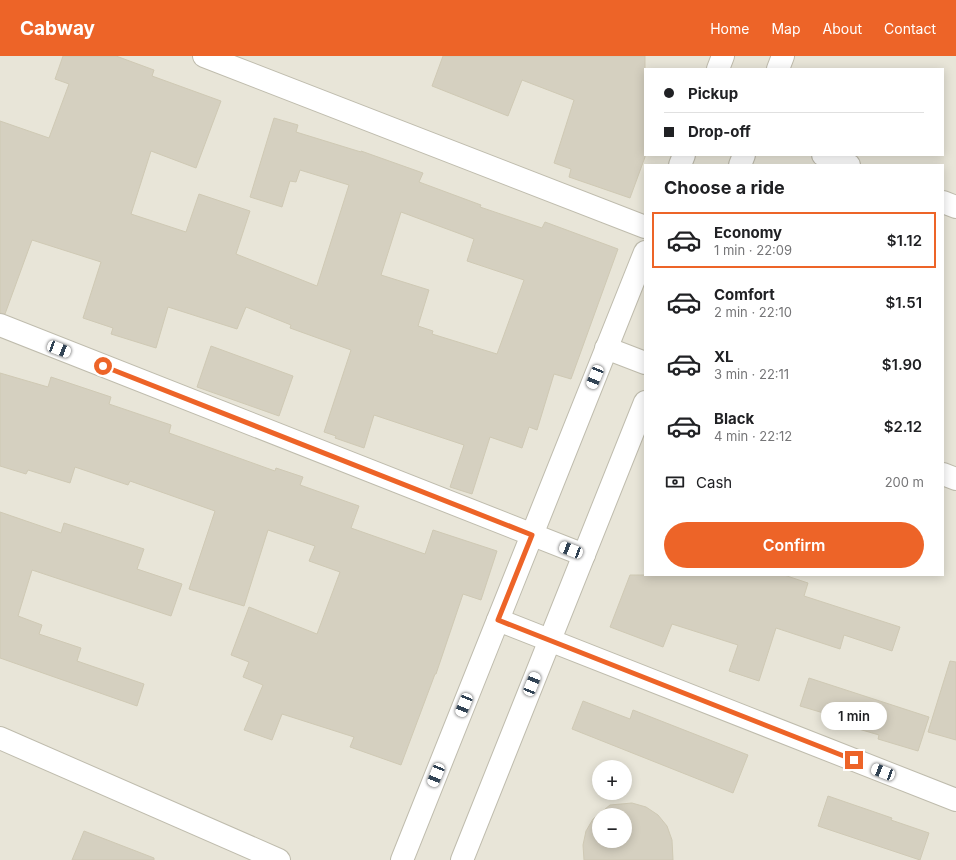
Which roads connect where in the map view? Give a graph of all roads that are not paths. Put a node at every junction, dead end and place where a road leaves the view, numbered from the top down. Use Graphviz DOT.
graph roads {
  1 [pos="204,56"];
  2 [pos="723,56"];
  3 [pos="783,56"];
  4 [pos="718,68"];
  5 [pos="778,68"];
  6 [pos="826,156"];
  7 [pos="846,164"];
  8 [pos="944,202"];
  9 [pos="956,207"];
  10 [pos="644,227"];
  11 [pos="644,254"];
  12 [pos="0,325"];
  13 [pos="606,348"];
  14 [pos="644,363"];
  15 [pos="644,405"];
  16 [pos="944,474"];
  17 [pos="956,479"];
  18 [pos="532,535"];
  19 [pos="584,555"];
  20 [pos="498,620"];
  21 [pos="550,640"];
  22 [pos="0,738"];
  23 [pos="956,800"];
  24 [pos="279,860"];
  25 [pos="402,860"];
  26 [pos="462,860"];
  1 -- 10 [label="street"];
  2 -- 4 [label="street"];
  3 -- 5 [label="street"];
  6 -- 7 [label="street"];
  8 -- 9 [label="street"];
  11 -- 13 [label="street"];
  12 -- 18 [label="street"];
  13 -- 14 [label="street"];
  13 -- 18 [label="street"];
  15 -- 19 [label="street"];
  16 -- 17 [label="street"];
  18 -- 19 [label="street"];
  18 -- 20 [label="street"];
  19 -- 21 [label="street"];
  20 -- 21 [label="street"];
  20 -- 25 [label="street"];
  21 -- 23 [label="street"];
  21 -- 26 [label="street"];
  22 -- 24 [label="street"];
}
